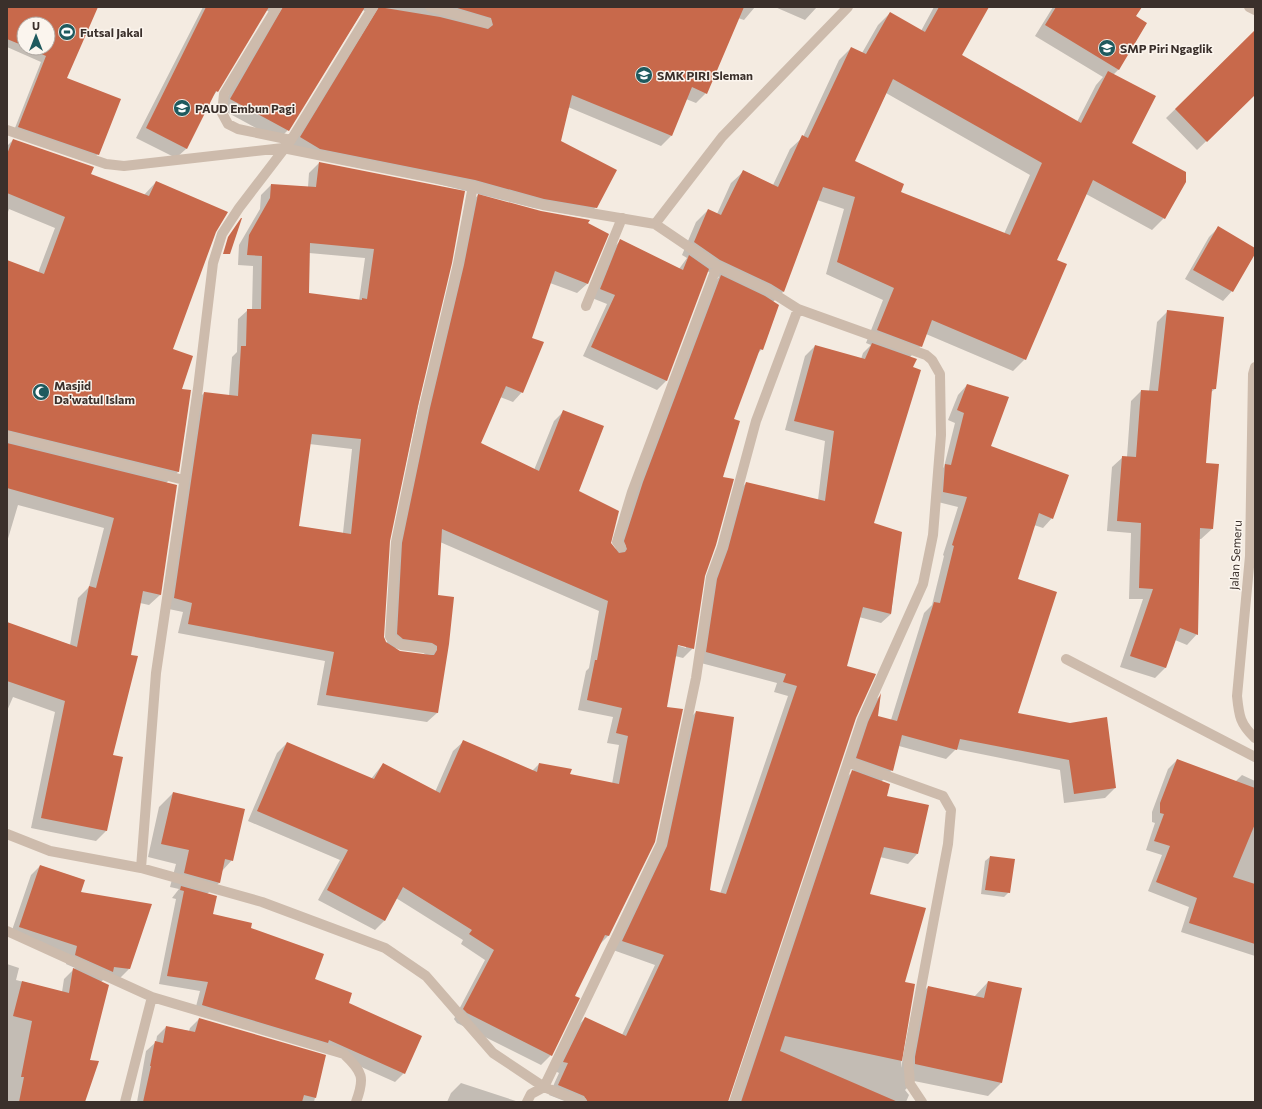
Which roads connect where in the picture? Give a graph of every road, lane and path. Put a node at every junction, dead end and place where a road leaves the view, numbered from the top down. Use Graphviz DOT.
graph roads {
  1 [pos="276,7"];
  2 [pos="373,7"];
  3 [pos="430,7"];
  4 [pos="848,7"];
  5 [pos="1249,7"];
  6 [pos="1255,10"];
  7 [pos="487,23"];
  8 [pos="7,130"];
  9 [pos="291,140"];
  10 [pos="283,148"];
  11 [pos="473,186"];
  12 [pos="622,218"];
  13 [pos="655,224"];
  14 [pos="717,266"];
  15 [pos="586,306"];
  16 [pos="798,309"];
  17 [pos="1255,367"];
  18 [pos="7,436"];
  19 [pos="184,480"];
  20 [pos="621,547"];
  21 [pos="431,649"];
  22 [pos="1066,659"];
  23 [pos="1255,738"];
  24 [pos="1255,757"];
  25 [pos="849,762"];
  26 [pos="7,834"];
  27 [pos="141,868"];
  28 [pos="7,931"];
  29 [pos="152,997"];
  30 [pos="544,1087"];
  31 [pos="125,1102"];
  32 [pos="356,1102"];
  33 [pos="527,1102"];
  34 [pos="582,1102"];
  35 [pos="734,1102"];
  36 [pos="922,1102"];
  1 -- 9 [label="street"];
  2 -- 9 [label="street"];
  3 -- 7 [label="street"];
  4 -- 13 [label="street"];
  5 -- 6 [label="street"];
  8 -- 10 [label="street"];
  9 -- 10 [label="street"];
  10 -- 11 [label="street"];
  10 -- 19 [label="street"];
  11 -- 12 [label="street"];
  11 -- 21 [label="street"];
  12 -- 13 [label="street"];
  12 -- 15 [label="street"];
  13 -- 14 [label="street"];
  14 -- 16 [label="street"];
  14 -- 20 [label="street"];
  16 -- 25 [label="street"];
  16 -- 30 [label="street"];
  17 -- 23 [label="street, Jalan Semeru"];
  18 -- 19 [label="street"];
  19 -- 27 [label="street"];
  22 -- 24 [label="street"];
  25 -- 35 [label="street"];
  25 -- 36 [label="street"];
  26 -- 27 [label="street"];
  27 -- 30 [label="street"];
  28 -- 29 [label="street"];
  29 -- 31 [label="street"];
  29 -- 32 [label="street"];
  30 -- 33 [label="street"];
  30 -- 34 [label="street"];
}
